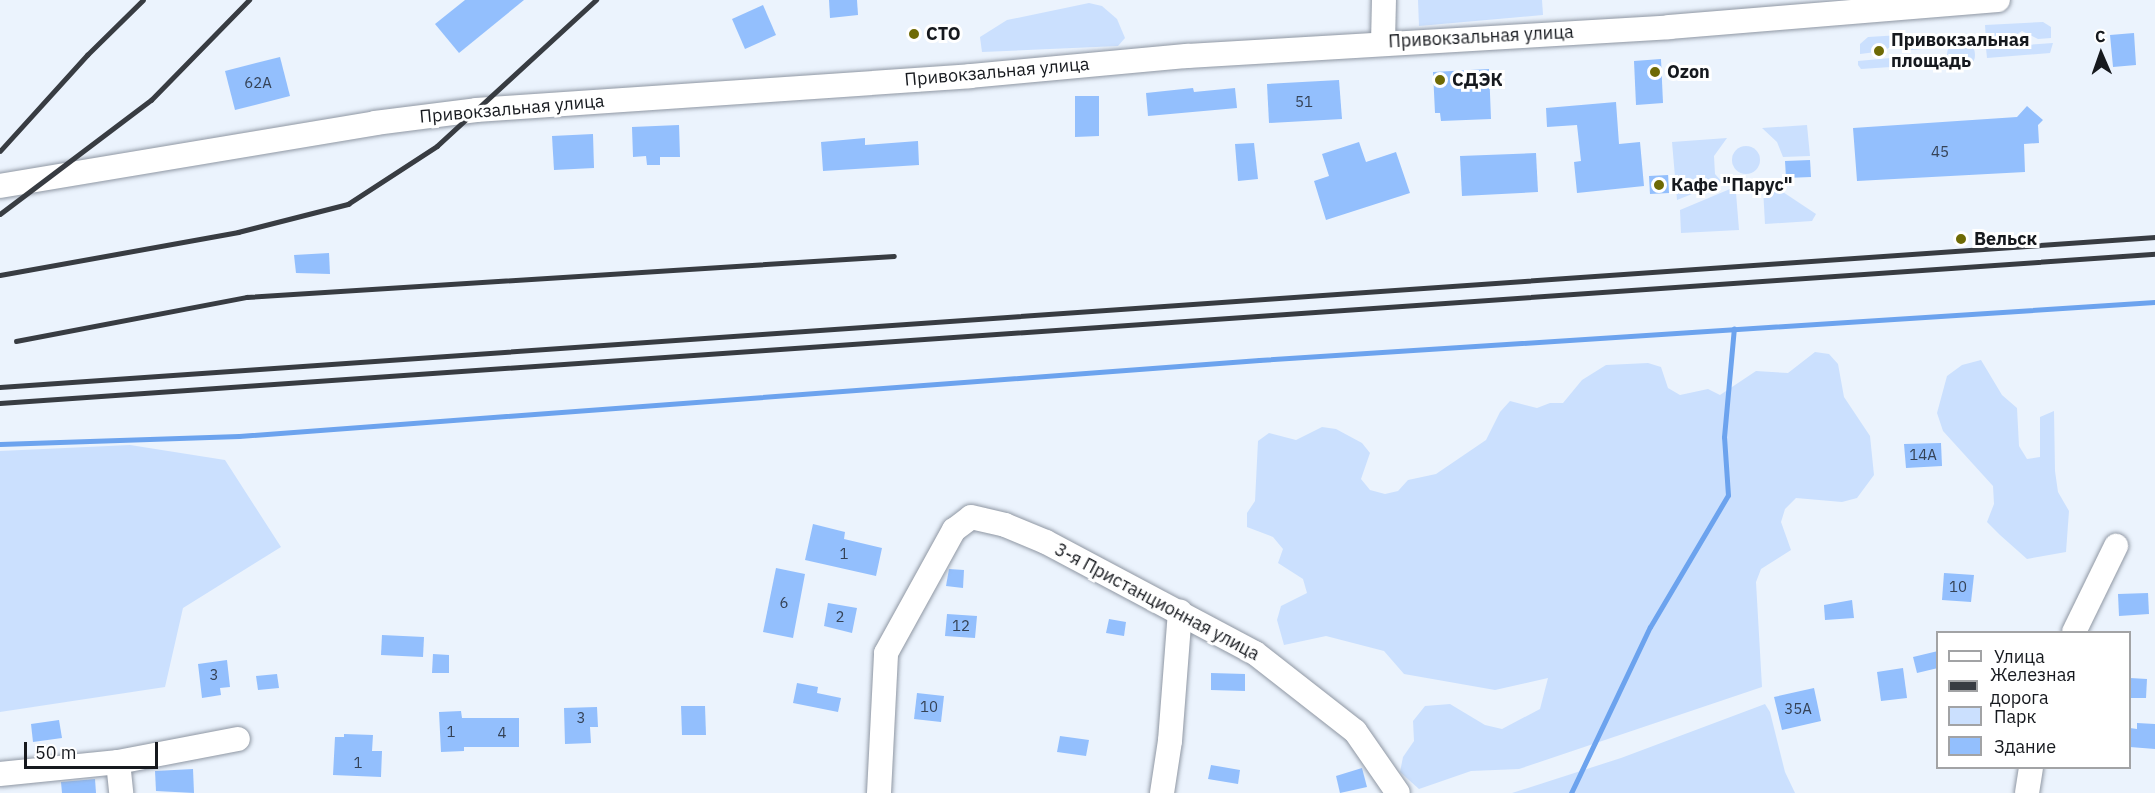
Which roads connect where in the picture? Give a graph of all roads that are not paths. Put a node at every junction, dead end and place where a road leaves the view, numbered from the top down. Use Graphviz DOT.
graph roads {
  1 [pos="1384,0"];
  2 [pos="1998,0"];
  3 [pos="1735,11"];
  4 [pos="1383,43"];
  5 [pos="0,186"];
  6 [pos="2115,546"];
  7 [pos="1180,611"];
  8 [pos="2075,631"];
  9 [pos="238,739"];
  10 [pos="118,762"];
  11 [pos="2031,769"];
  12 [pos="0,774"];
  13 [pos="121,793"];
  14 [pos="879,793"];
  15 [pos="1162,793"];
  16 [pos="1398,793"];
  17 [pos="2027,793"];
  1 -- 4 [label="street"];
  2 -- 3 [label="street, Привокзальная улица"];
  3 -- 4 [label="street, Привокзальная улица"];
  4 -- 5 [label="street, Привокзальная улица"];
  6 -- 8 [label="street"];
  7 -- 14 [label="street, 3-я Пристанционная улица"];
  7 -- 15 [label="street"];
  7 -- 16 [label="street, 3-я Пристанционная улица"];
  9 -- 10 [label="street"];
  10 -- 12 [label="street"];
  10 -- 13 [label="street"];
  11 -- 17 [label="street"];
}
